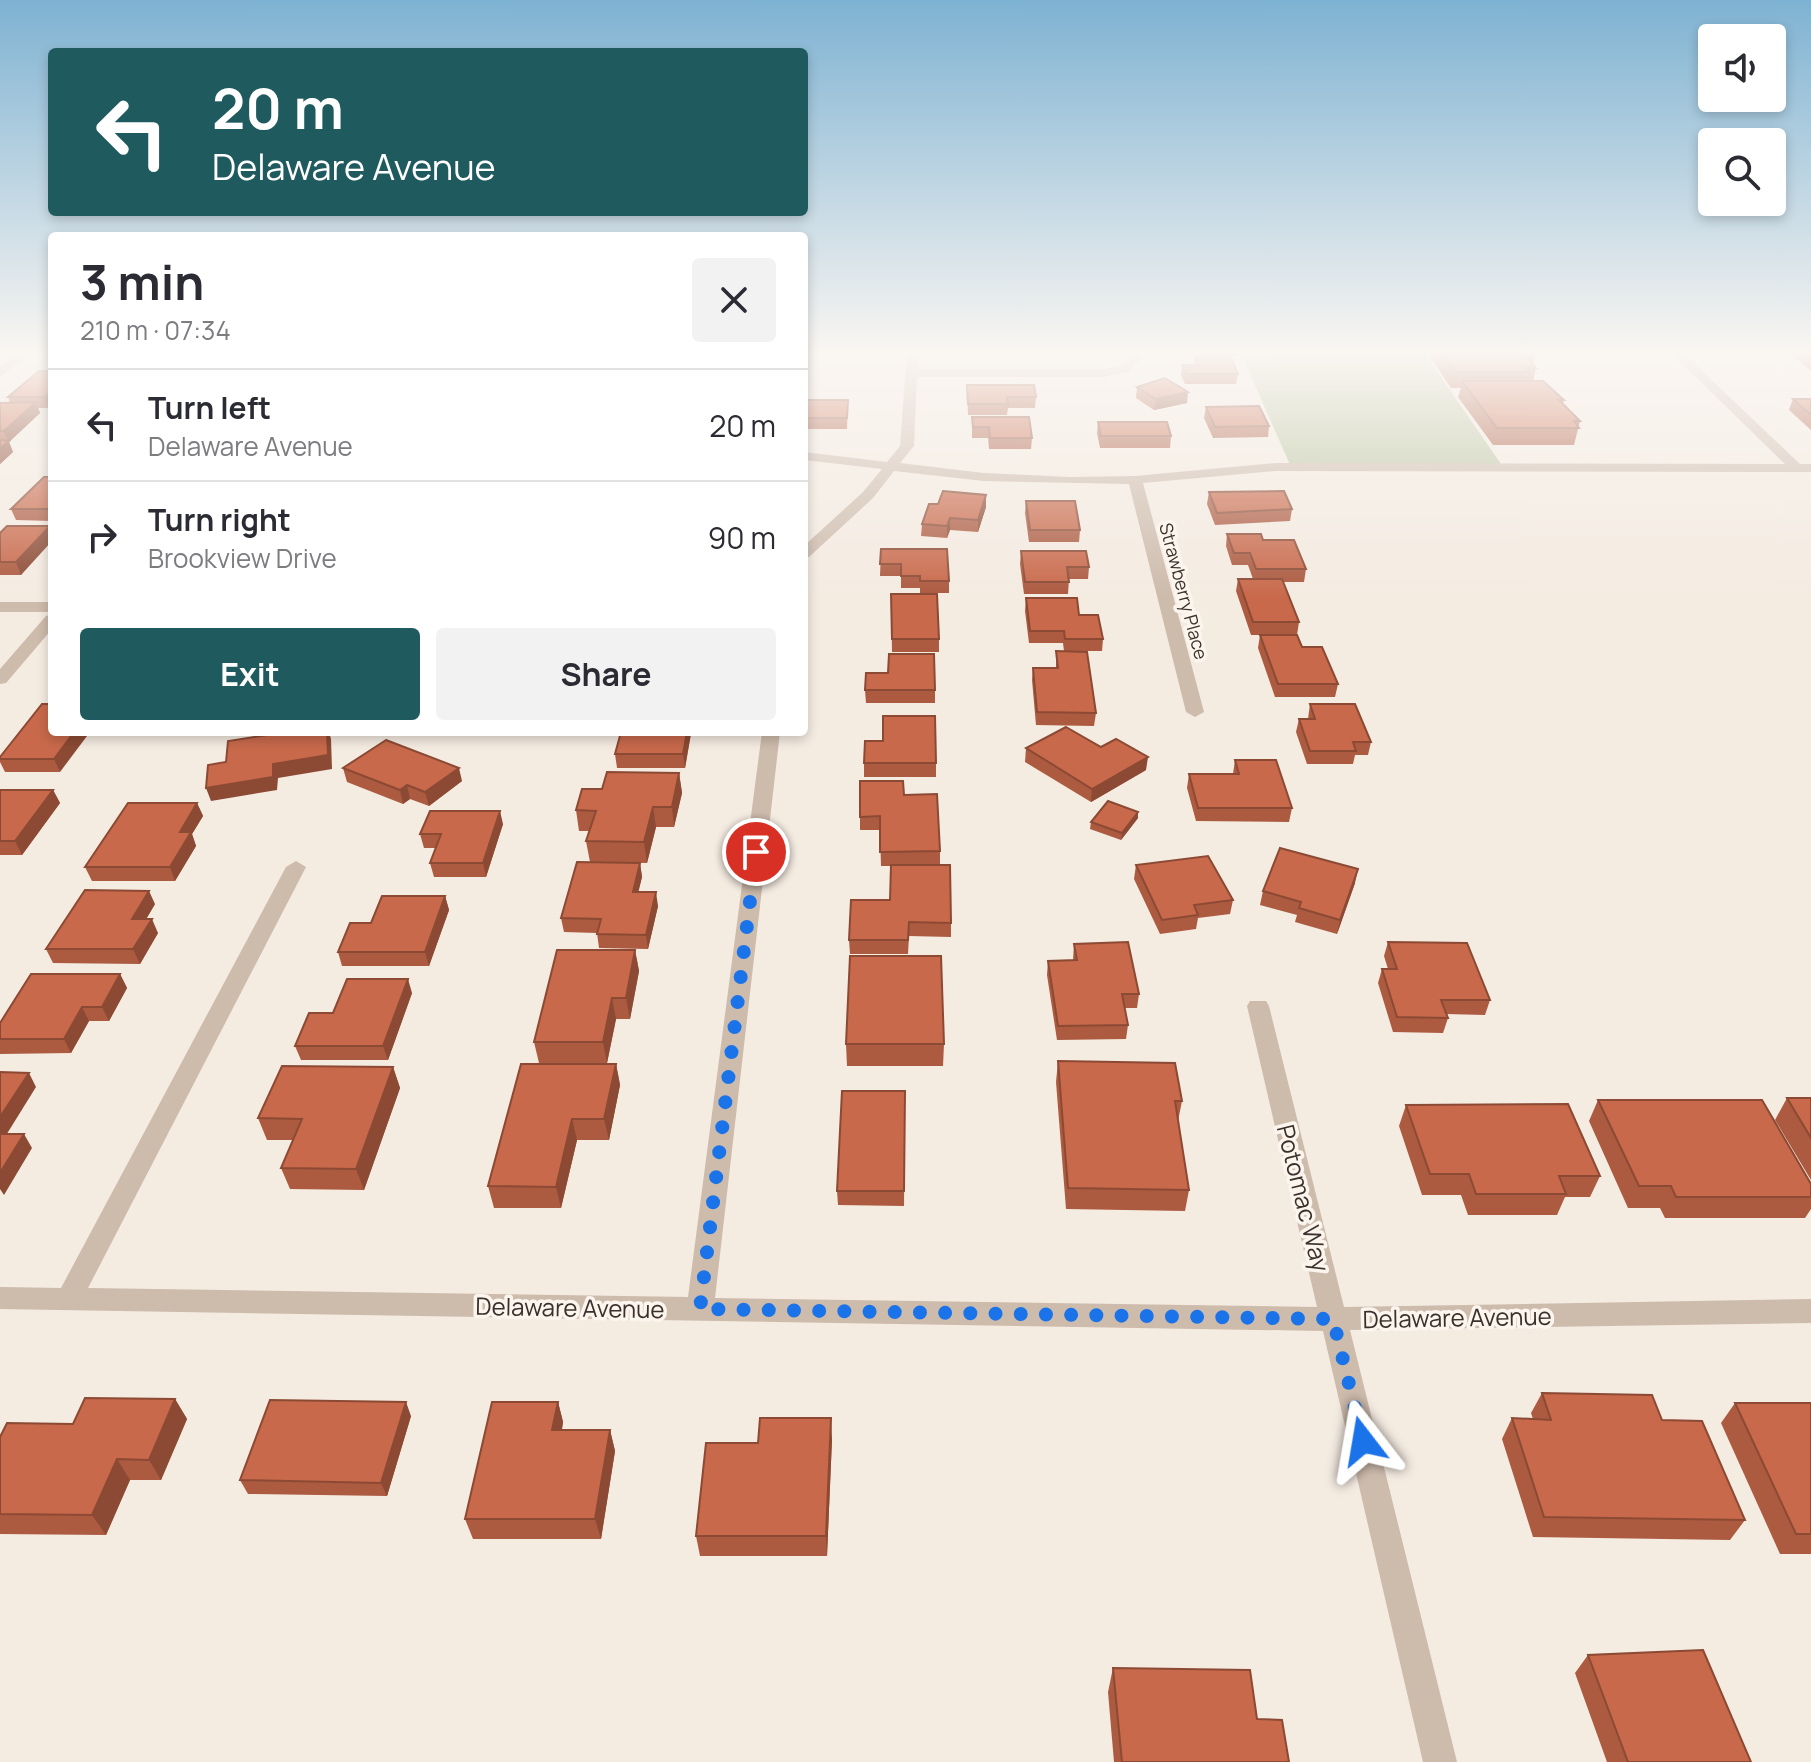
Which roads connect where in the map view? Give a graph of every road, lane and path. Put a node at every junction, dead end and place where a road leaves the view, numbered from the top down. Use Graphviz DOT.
graph roads {
  1 [pos="908,433"];
  2 [pos="1766,433"];
  3 [pos="808,457"];
  4 [pos="891,468"];
  5 [pos="1804,468"];
  6 [pos="1135,480"];
  7 [pos="808,550"];
  8 [pos="0,607"];
  9 [pos="48,607"];
  10 [pos="48,624"];
  11 [pos="0,679"];
  12 [pos="1195,712"];
  13 [pos="771,736"];
  14 [pos="296,867"];
  15 [pos="1258,1006"];
  16 [pos="0,1298"];
  17 [pos="69,1299"];
  18 [pos="700,1309"];
  19 [pos="1811,1311"];
  20 [pos="1333,1319"];
  21 [pos="1440,1762"];
  1 -- 4 [label="street"];
  2 -- 5 [label="street"];
  3 -- 4 [label="street"];
  4 -- 6 [label="street"];
  4 -- 7 [label="street"];
  5 -- 6 [label="street"];
  6 -- 12 [label="street, Strawberry Place"];
  8 -- 9 [label="street"];
  10 -- 11 [label="street"];
  13 -- 18 [label="street"];
  14 -- 17 [label="street"];
  15 -- 20 [label="street, Potomac Way"];
  16 -- 17 [label="street, Delaware Avenue"];
  17 -- 18 [label="street, Delaware Avenue"];
  18 -- 20 [label="street, Delaware Avenue"];
  19 -- 20 [label="street, Delaware Avenue"];
  20 -- 21 [label="street, Potomac Way"];
}
